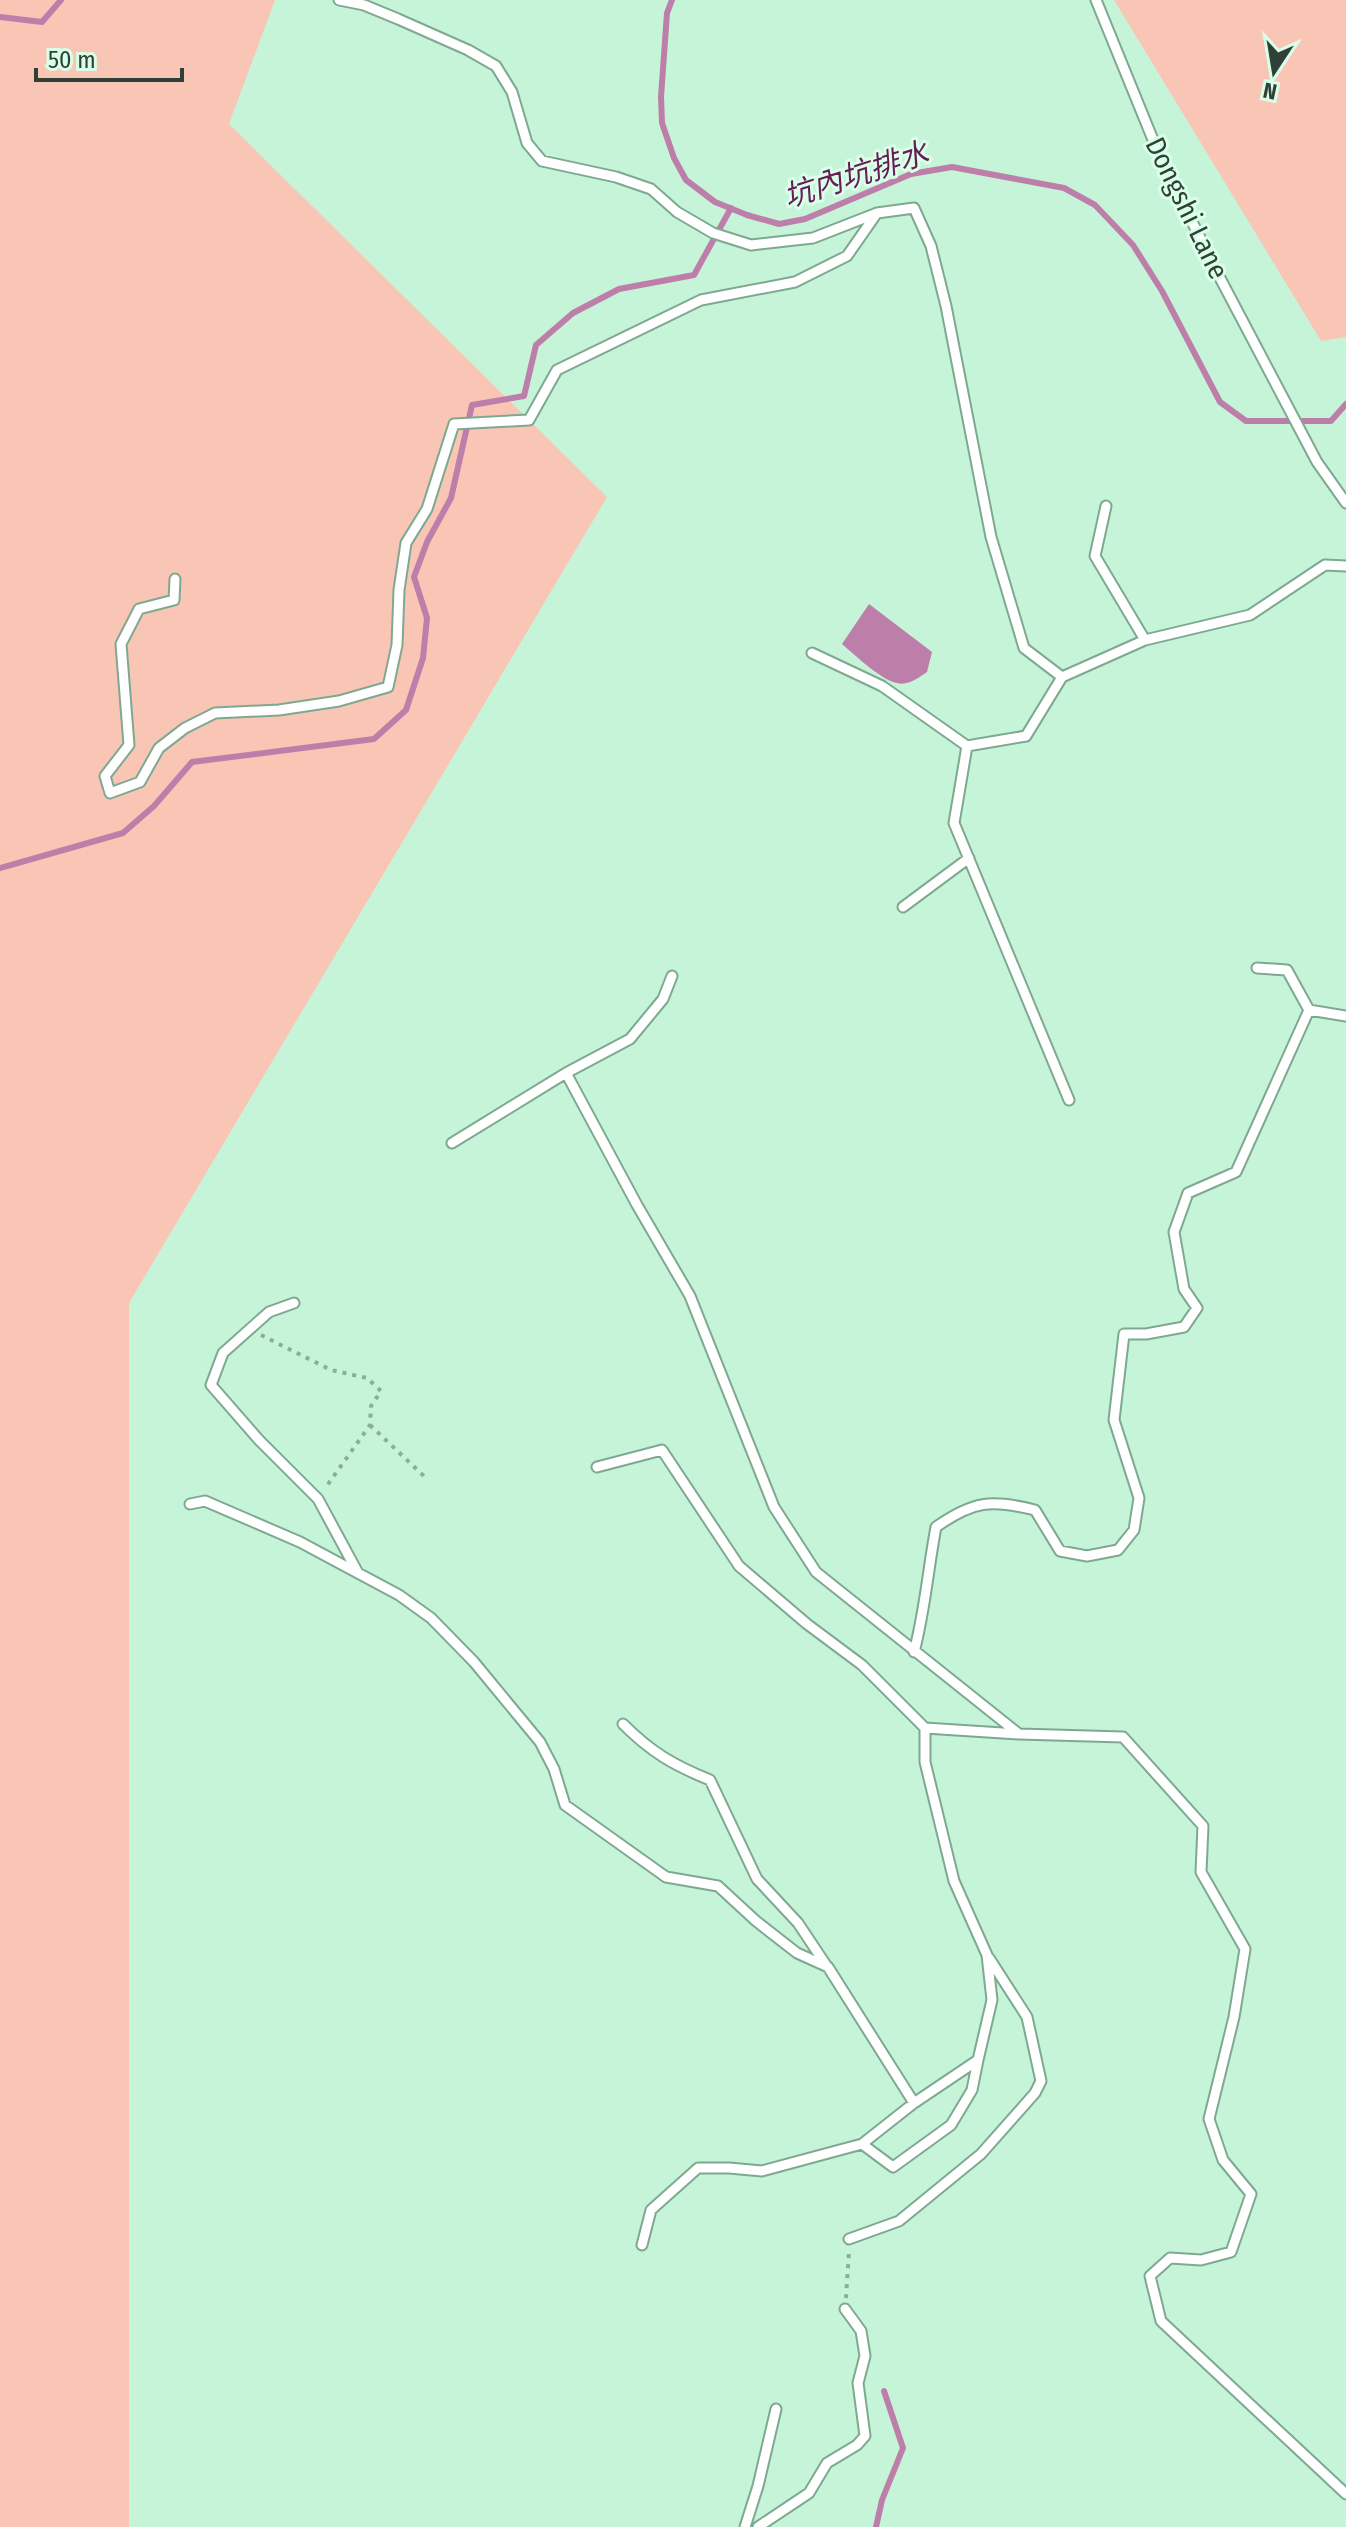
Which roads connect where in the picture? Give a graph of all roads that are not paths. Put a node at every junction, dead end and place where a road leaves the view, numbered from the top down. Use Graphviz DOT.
graph roads {
  1 [pos="1096,0"];
  2 [pos="345,1"];
  3 [pos="877,213"];
  4 [pos="1346,503"];
  5 [pos="1106,506"];
  6 [pos="1346,566"];
  7 [pos="175,579"];
  8 [pos="1145,640"];
  9 [pos="812,653"];
  10 [pos="1062,677"];
  11 [pos="967,746"];
  12 [pos="969,858"];
  13 [pos="903,907"];
  14 [pos="1257,968"];
  15 [pos="672,976"];
  16 [pos="1309,1010"];
  17 [pos="1346,1016"];
  18 [pos="566,1073"];
  19 [pos="1069,1100"];
  20 [pos="452,1143"];
  21 [pos="294,1303"];
  22 [pos="597,1467"];
  23 [pos="190,1504"];
  24 [pos="358,1573"];
  25 [pos="914,1652"];
  26 [pos="623,1724"];
  27 [pos="925,1728"];
  28 [pos="1019,1734"];
  29 [pos="987,1955"];
  30 [pos="828,1967"];
  31 [pos="978,2060"];
  32 [pos="914,2103"];
  33 [pos="862,2144"];
  34 [pos="849,2239"];
  35 [pos="642,2245"];
  36 [pos="845,2309"];
  37 [pos="776,2409"];
  38 [pos="1346,2494"];
  39 [pos="745,2527"];
  40 [pos="758,2527"];
  1 -- 4 [label="lane, Dongshi Lane"];
  2 -- 3 [label="lane"];
  3 -- 7 [label="lane"];
  3 -- 10 [label="lane"];
  5 -- 8 [label="lane"];
  6 -- 8 [label="lane"];
  8 -- 10 [label="lane"];
  9 -- 11 [label="lane"];
  10 -- 11 [label="lane"];
  11 -- 12 [label="lane"];
  12 -- 13 [label="lane"];
  12 -- 19 [label="lane"];
  14 -- 16 [label="lane"];
  15 -- 18 [label="lane"];
  16 -- 17 [label="lane"];
  16 -- 25 [label="lane"];
  18 -- 20 [label="lane"];
  18 -- 25 [label="lane"];
  21 -- 24 [label="lane"];
  22 -- 27 [label="lane"];
  23 -- 24 [label="lane"];
  24 -- 30 [label="lane"];
  25 -- 28 [label="lane"];
  26 -- 30 [label="lane"];
  27 -- 28 [label="lane"];
  27 -- 29 [label="lane"];
  28 -- 38 [label="lane"];
  29 -- 31 [label="lane"];
  29 -- 34 [label="lane"];
  30 -- 32 [label="lane"];
  31 -- 32 [label="lane"];
  31 -- 33 [label="lane"];
  32 -- 33 [label="lane"];
  33 -- 35 [label="lane"];
  36 -- 40 [label="lane"];
  37 -- 39 [label="lane"];
}
